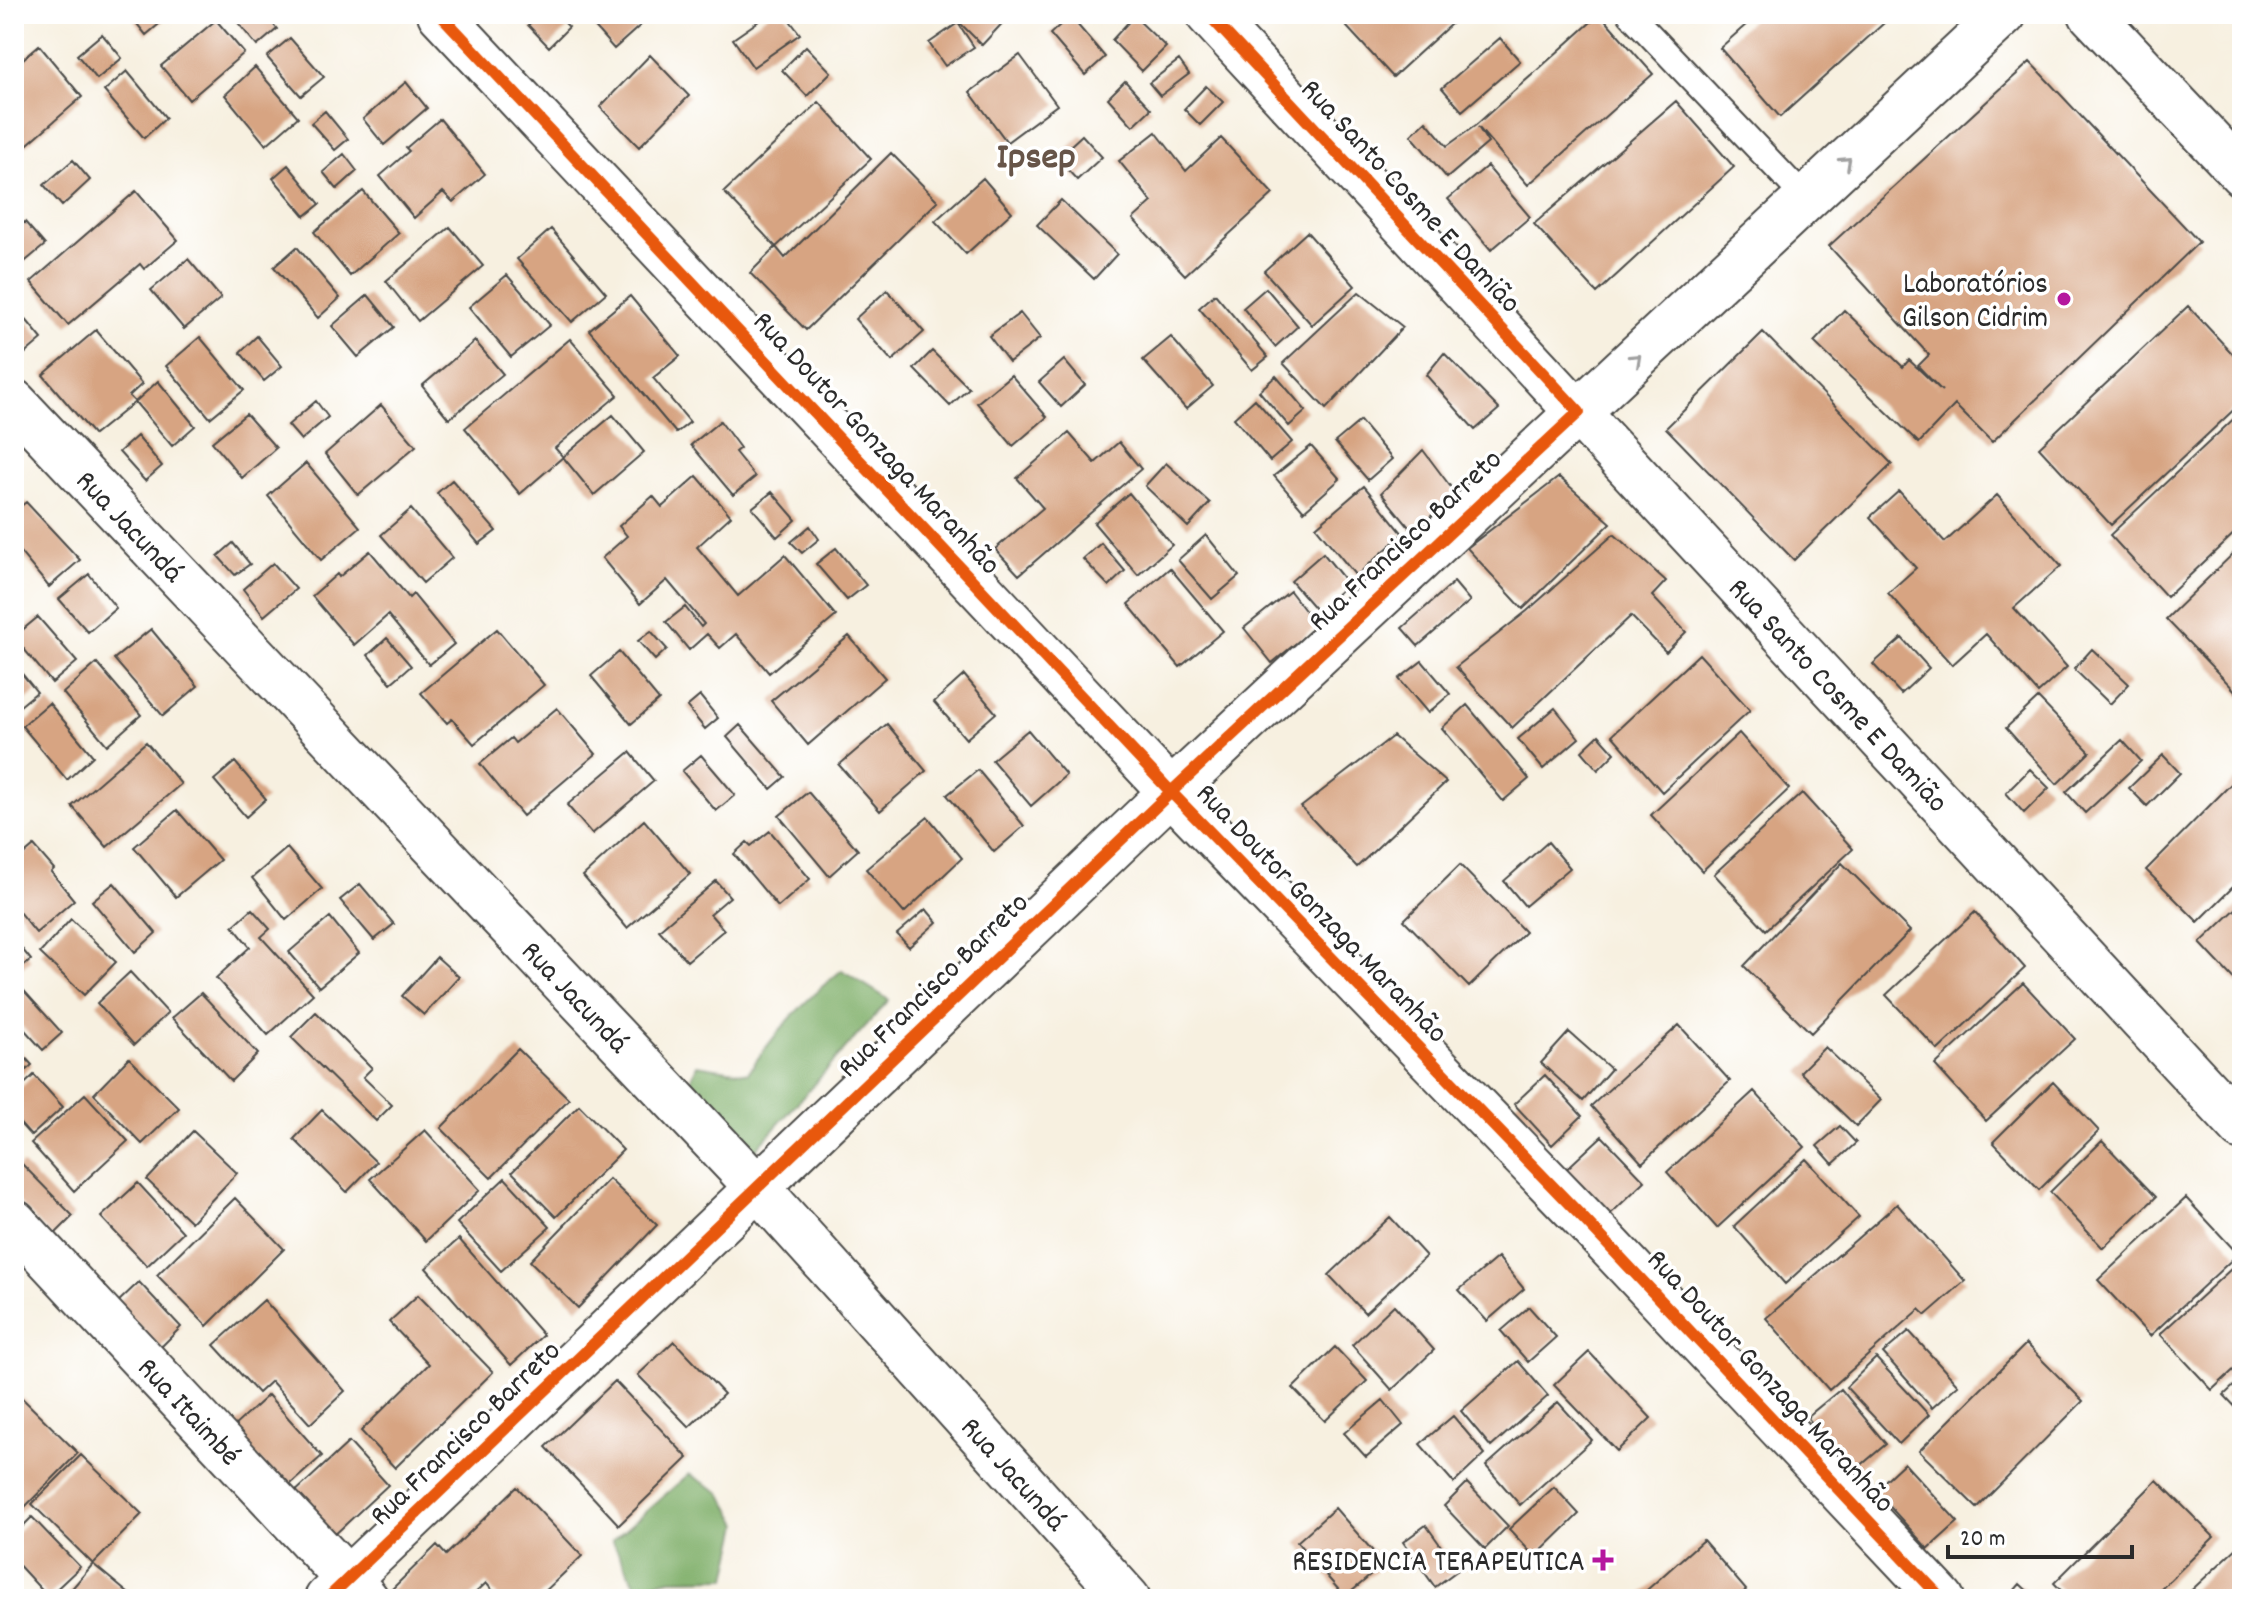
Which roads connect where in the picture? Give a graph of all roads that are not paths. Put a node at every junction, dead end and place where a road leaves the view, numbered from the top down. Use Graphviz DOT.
graph roads {
  1 [pos="440,14"];
  2 [pos="1208,14"];
  3 [pos="1630,14"];
  4 [pos="2004,14"];
  5 [pos="2091,14"];
  6 [pos="2242,174"];
  7 [pos="1806,199"];
  8 [pos="14,402"];
  9 [pos="1579,412"];
  10 [pos="1171,792"];
  11 [pos="2242,1128"];
  12 [pos="757,1187"];
  13 [pos="14,1222"];
  14 [pos="347,1592"];
  15 [pos="1128,1599"];
  16 [pos="1942,1599"];
  1 -- 10 [label="street, Rua Doutor Gonzaga Maranhão"];
  2 -- 9 [label="street, Rua Santo Cosme E Damião"];
  3 -- 7 [label="lane"];
  7 -- 4 [label="street, Rua Francisco Barreto, one-way"];
  5 -- 6 [label="street"];
  9 -- 7 [label="street, Rua Francisco Barreto, one-way"];
  8 -- 12 [label="street, Rua Jacundá"];
  9 -- 10 [label="street, Rua Francisco Barreto"];
  9 -- 11 [label="street, Rua Santo Cosme E Damião"];
  10 -- 12 [label="street, Rua Francisco Barreto"];
  10 -- 16 [label="street, Rua Doutor Gonzaga Maranhão"];
  12 -- 14 [label="street, Rua Francisco Barreto"];
  12 -- 15 [label="street, Rua Jacundá"];
  13 -- 14 [label="street, Rua Itaimbé"];
}
